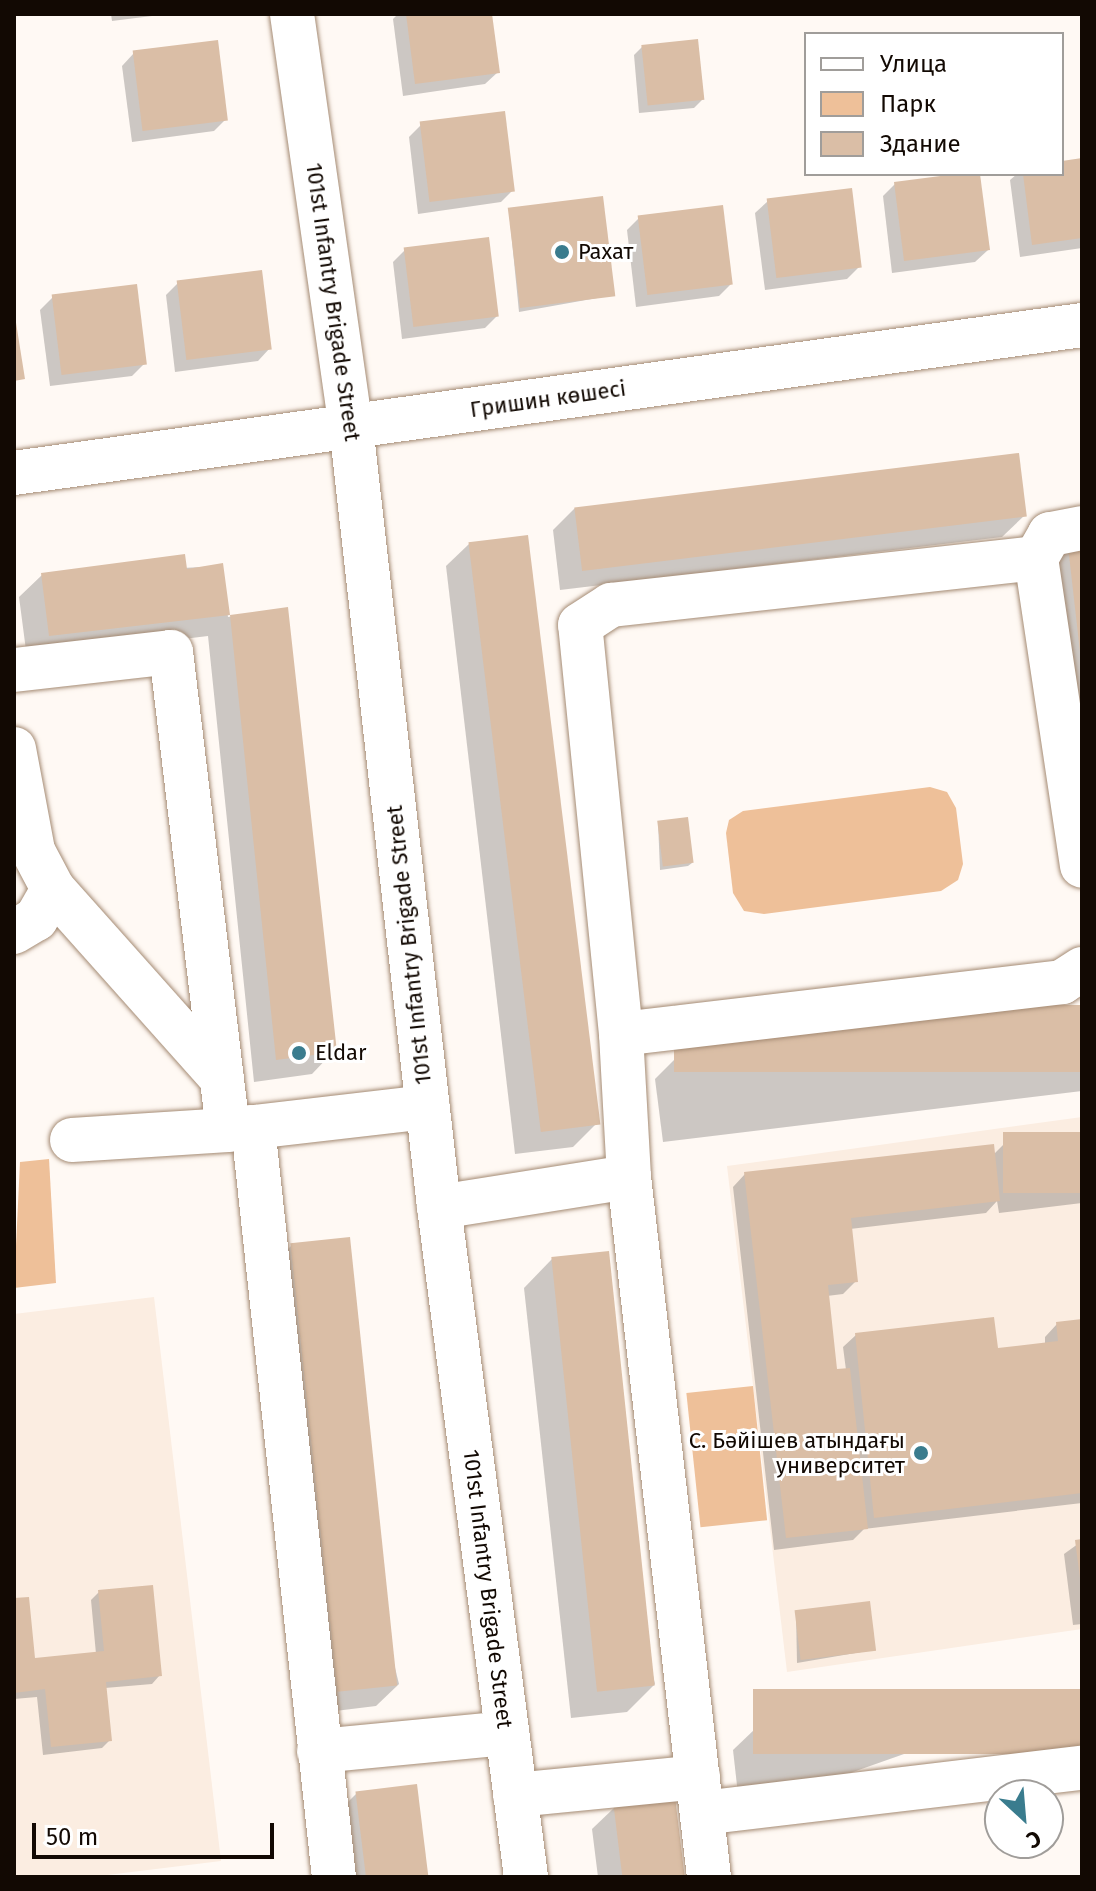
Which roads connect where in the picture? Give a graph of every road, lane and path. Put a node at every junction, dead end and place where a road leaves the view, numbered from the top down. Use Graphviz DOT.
graph roads {
  1 [pos="292,14"];
  2 [pos="1082,325"];
  3 [pos="351,426"];
  4 [pos="14,473"];
  5 [pos="1082,528"];
  6 [pos="1036,558"];
  7 [pos="14,670"];
  8 [pos="14,749"];
  9 [pos="1082,866"];
  10 [pos="53,889"];
  11 [pos="14,932"];
  12 [pos="1082,969"];
  13 [pos="621,1034"];
  14 [pos="222,1079"];
  15 [pos="428,1107"];
  16 [pos="240,1129"];
  17 [pos="72,1140"];
  18 [pos="629,1177"];
  19 [pos="439,1207"];
  20 [pos="507,1733"];
  21 [pos="319,1751"];
  22 [pos="1082,1768"];
  23 [pos="515,1795"];
  24 [pos="700,1795"];
  25 [pos="334,1877"];
  26 [pos="526,1877"];
  27 [pos="709,1877"];
  1 -- 3 [label="street, 101st Infantry Brigade Street"];
  2 -- 3 [label="street, Гришин көшесі"];
  3 -- 4 [label="street, Гришин көшесі"];
  3 -- 15 [label="street, 101st Infantry Brigade Street"];
  5 -- 6 [label="street"];
  6 -- 9 [label="street"];
  6 -- 13 [label="street"];
  7 -- 14 [label="street"];
  8 -- 10 [label="street"];
  10 -- 11 [label="street"];
  10 -- 14 [label="street"];
  12 -- 13 [label="street"];
  13 -- 18 [label="street"];
  14 -- 16 [label="street"];
  15 -- 16 [label="street"];
  15 -- 19 [label="street, 101st Infantry Brigade Street"];
  16 -- 17 [label="street"];
  16 -- 21 [label="street"];
  18 -- 19 [label="street"];
  18 -- 24 [label="street"];
  19 -- 20 [label="street, 101st Infantry Brigade Street"];
  20 -- 21 [label="street"];
  20 -- 23 [label="street, 101st Infantry Brigade Street"];
  21 -- 25 [label="street"];
  22 -- 24 [label="street"];
  23 -- 24 [label="street"];
  23 -- 26 [label="street, 101st Infantry Brigade Street"];
  24 -- 27 [label="street"];
}
